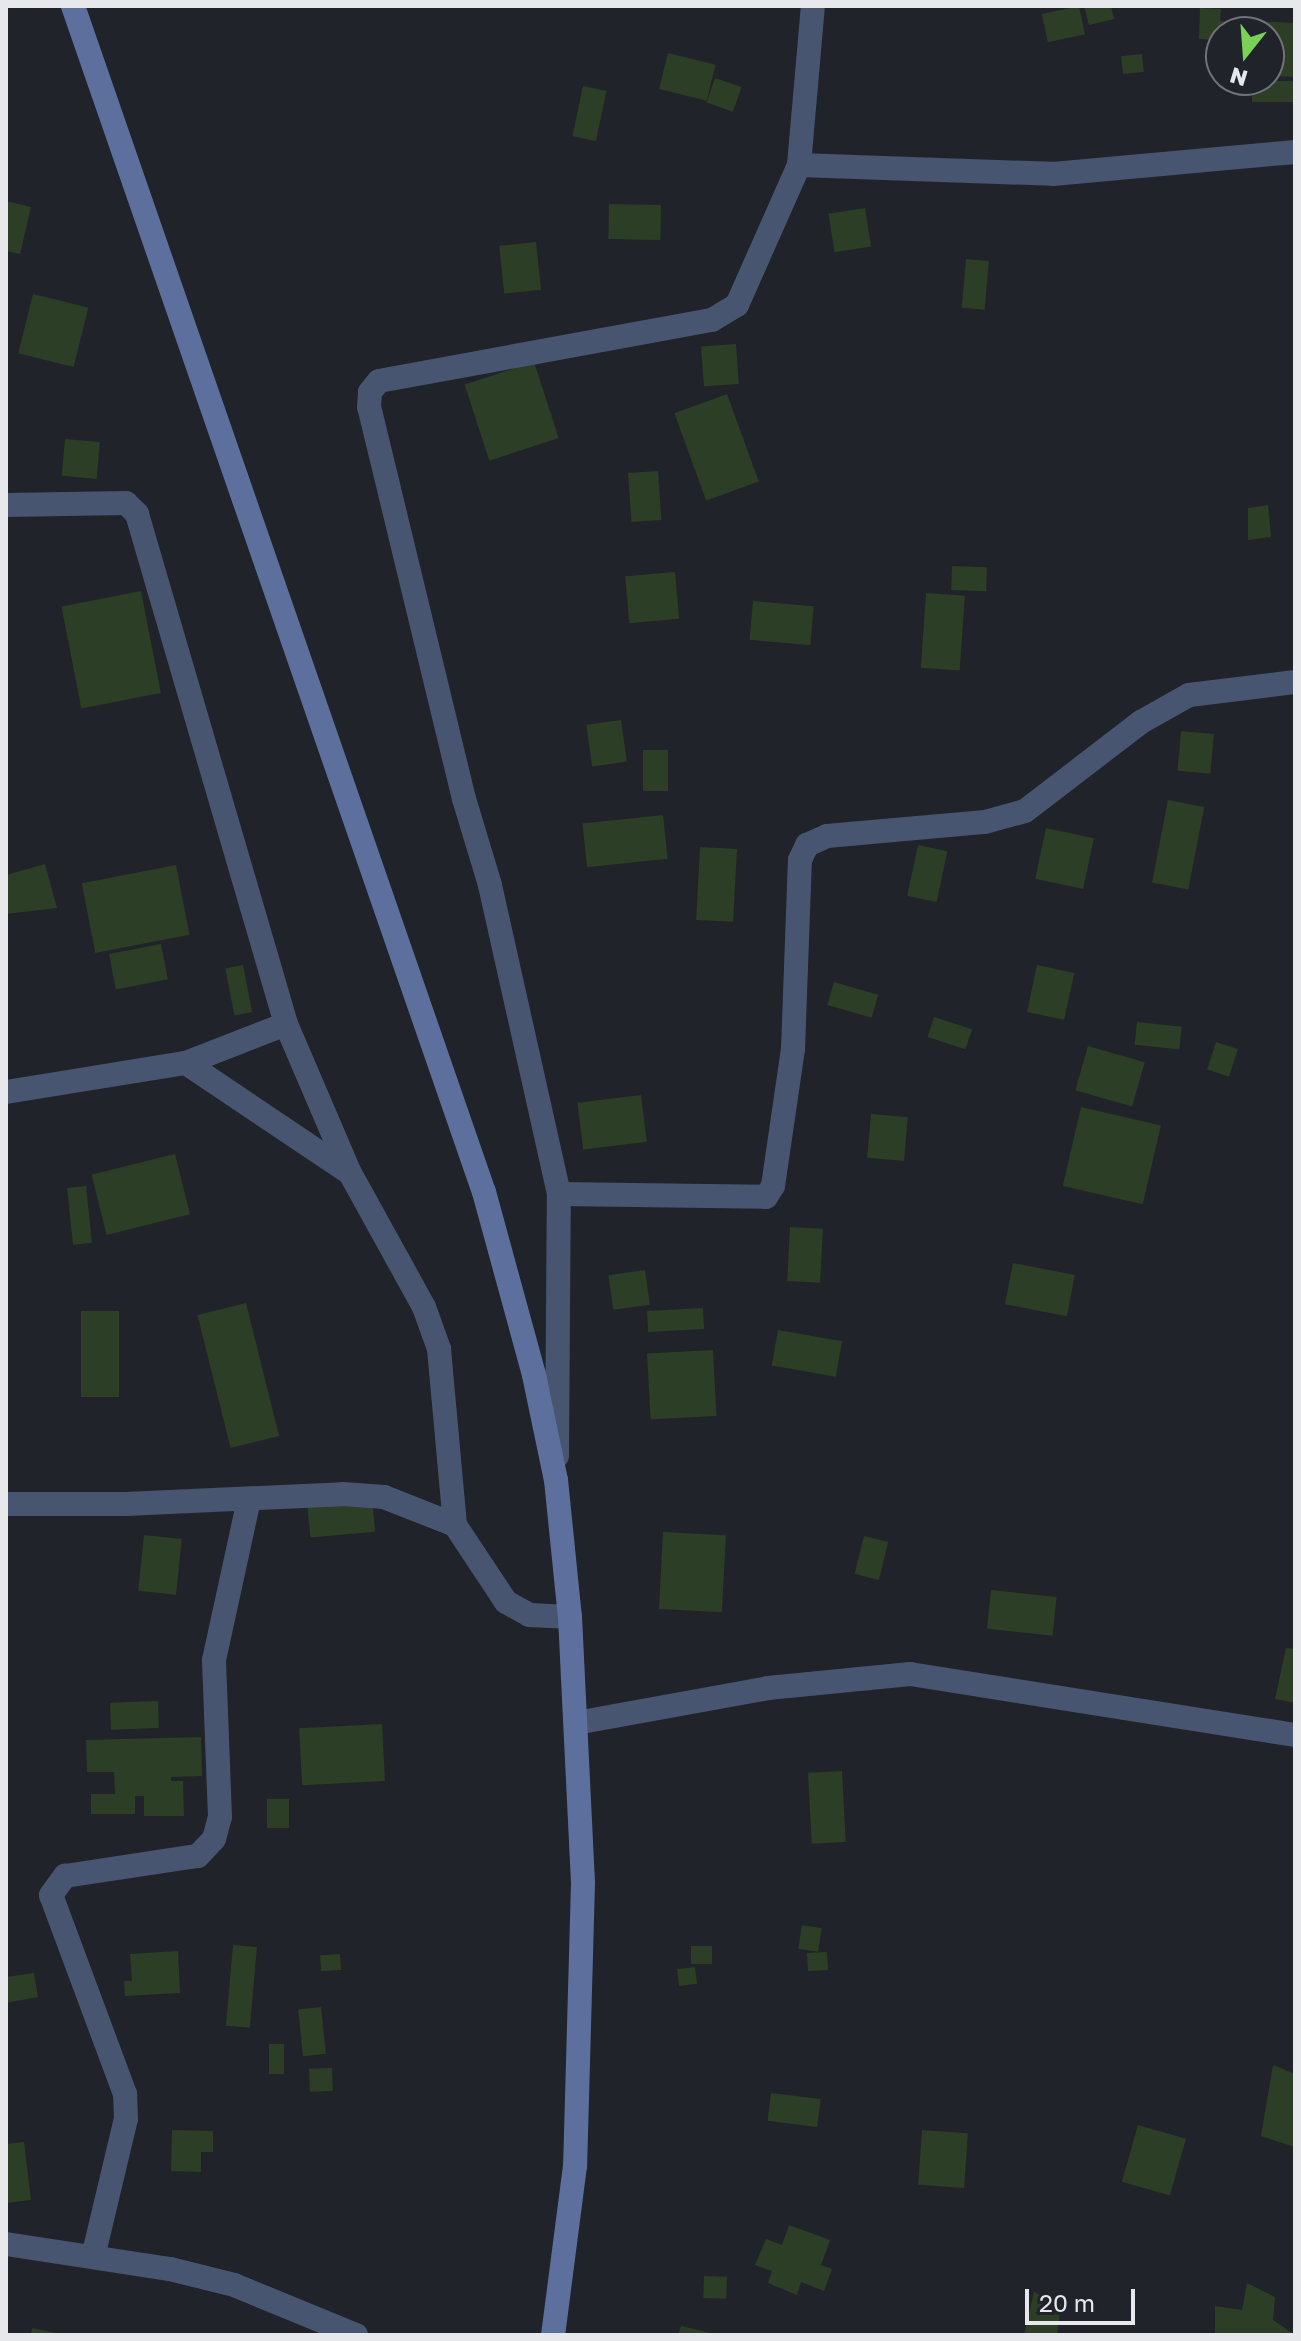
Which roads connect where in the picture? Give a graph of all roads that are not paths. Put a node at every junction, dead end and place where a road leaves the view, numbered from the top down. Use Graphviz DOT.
graph roads {
  1 [pos="73,6"];
  2 [pos="813,6"];
  3 [pos="1295,152"];
  4 [pos="799,165"];
  5 [pos="6,505"];
  6 [pos="1295,682"];
  7 [pos="286,1024"];
  8 [pos="186,1063"];
  9 [pos="6,1092"];
  10 [pos="350,1173"];
  11 [pos="559,1194"];
  12 [pos="556,1480"];
  13 [pos="249,1499"];
  14 [pos="6,1504"];
  15 [pos="455,1525"];
  16 [pos="570,1617"];
  17 [pos="576,1723"];
  18 [pos="1295,1735"];
  19 [pos="6,2244"];
  20 [pos="93,2257"];
  21 [pos="356,2335"];
  22 [pos="553,2335"];
  1 -- 12 [label="main road"];
  2 -- 4 [label="street"];
  3 -- 4 [label="street"];
  4 -- 11 [label="street"];
  5 -- 7 [label="street"];
  6 -- 11 [label="street"];
  7 -- 8 [label="street"];
  7 -- 10 [label="street"];
  8 -- 9 [label="street"];
  8 -- 10 [label="street"];
  10 -- 15 [label="street"];
  11 -- 12 [label="street"];
  12 -- 16 [label="main road"];
  13 -- 14 [label="street"];
  13 -- 15 [label="street"];
  13 -- 20 [label="street"];
  15 -- 16 [label="street"];
  16 -- 17 [label="main road"];
  17 -- 18 [label="street"];
  17 -- 22 [label="main road"];
  19 -- 20 [label="street"];
  20 -- 21 [label="street"];
}
